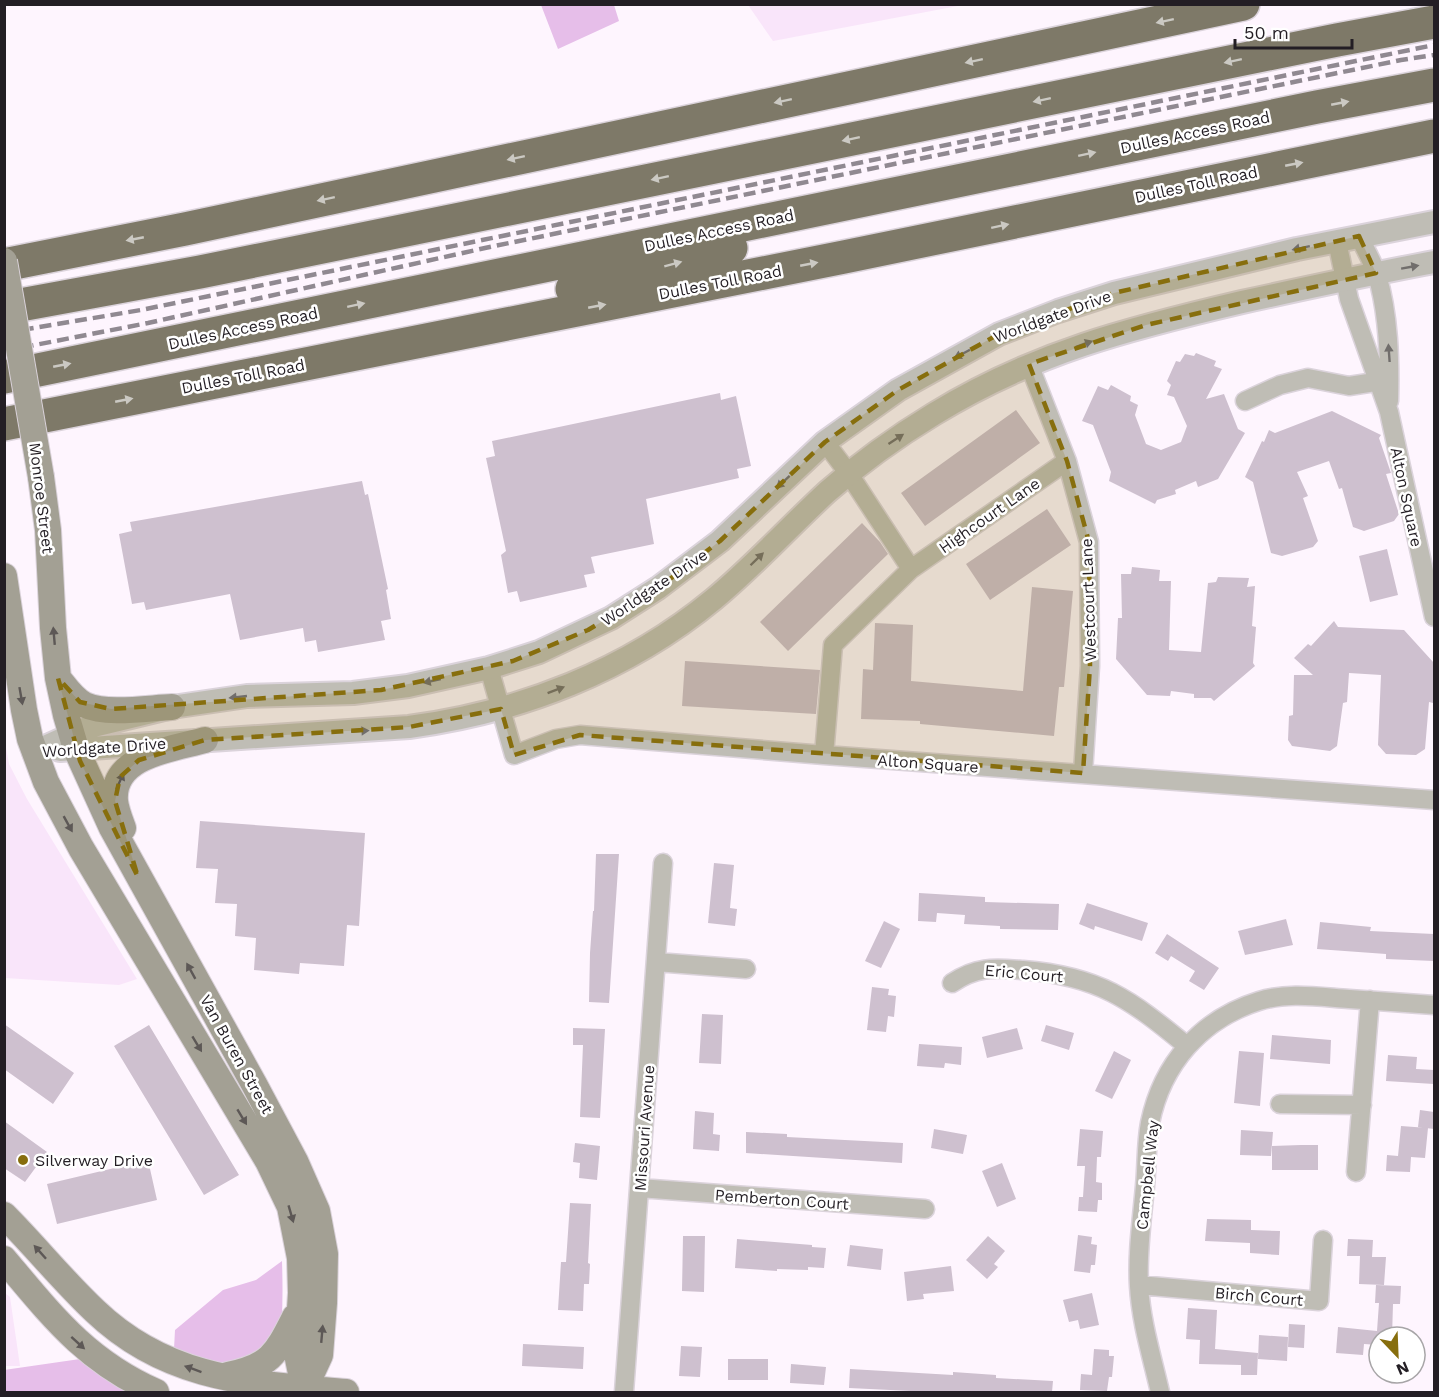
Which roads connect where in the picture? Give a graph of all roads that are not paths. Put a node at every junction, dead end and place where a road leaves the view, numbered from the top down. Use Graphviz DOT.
graph roads {
  1 [pos="1243,4"];
  2 [pos="1434,22"];
  3 [pos="1434,85"];
  4 [pos="1434,136"];
  5 [pos="989,175"];
  6 [pos="1434,222"];
  7 [pos="1348,238"];
  8 [pos="1434,262"];
  9 [pos="4,263"];
  10 [pos="1376,273"];
  11 [pos="1345,279"];
  12 [pos="4,308"];
  13 [pos="375,350"];
  14 [pos="1029,364"];
  15 [pos="4,377"];
  16 [pos="1384,381"];
  17 [pos="1245,401"];
  18 [pos="4,424"];
  19 [pos="825,442"];
  20 [pos="1067,461"];
  21 [pos="849,474"];
  22 [pos="911,569"];
  23 [pos="4,576"];
  24 [pos="1434,617"];
  25 [pos="489,668"];
  26 [pos="58,678"];
  27 [pos="172,707"];
  28 [pos="501,709"];
  29 [pos="205,740"];
  30 [pos="73,742"];
  31 [pos="34,752"];
  32 [pos="824,755"];
  33 [pos="1083,773"];
  34 [pos="1434,800"];
  35 [pos="663,864"];
  36 [pos="138,877"];
  37 [pos="656,962"];
  38 [pos="746,969"];
  39 [pos="952,983"];
  40 [pos="1370,1000"];
  41 [pos="1434,1005"];
  42 [pos="1187,1046"];
  43 [pos="1280,1104"];
  44 [pos="1362,1105"];
  45 [pos="1356,1172"];
  46 [pos="639,1188"];
  47 [pos="925,1209"];
  48 [pos="4,1215"];
  49 [pos="1323,1240"];
  50 [pos="4,1259"];
  51 [pos="1139,1286"];
  52 [pos="301,1306"];
  53 [pos="220,1377"];
  54 [pos="303,1390"];
  55 [pos="156,1392"];
  56 [pos="346,1392"];
  57 [pos="624,1392"];
  58 [pos="1160,1392"];
  1 -- 9 [label="highway, one-way"];
  2 -- 12 [label="highway, one-way"];
  5 -- 3 [label="highway, Dulles Access Road, one-way"];
  13 -- 4 [label="highway, Dulles Toll Road, one-way"];
  13 -- 5 [label="highway, one-way"];
  15 -- 5 [label="highway, Dulles Access Road, one-way"];
  6 -- 7 [label="street, Worldgate Drive"];
  7 -- 10 [label="street, Alton Square"];
  7 -- 11 [label="street, Alton Square"];
  7 -- 19 [label="street, Worldgate Drive, one-way"];
  10 -- 8 [label="street, Worldgate Drive, one-way"];
  26 -- 9 [label="main road, Monroe Street, one-way, bridge"];
  10 -- 11 [label="street, Worldgate Drive"];
  16 -- 10 [label="street, Alton Square, one-way"];
  14 -- 11 [label="street, Worldgate Drive, one-way"];
  11 -- 16 [label="street, Alton Square"];
  18 -- 13 [label="highway, Dulles Toll Road, one-way"];
  14 -- 20 [label="street, Westcourt Lane"];
  21 -- 14 [label="street, Worldgate Drive, one-way"];
  16 -- 17 [label="street"];
  16 -- 24 [label="street, Alton Square"];
  19 -- 21 [label="street"];
  19 -- 25 [label="street, Worldgate Drive, one-way"];
  20 -- 22 [label="street, Highcourt Lane"];
  20 -- 33 [label="street, Westcourt Lane"];
  21 -- 22 [label="street"];
  28 -- 21 [label="street, Worldgate Drive, one-way"];
  22 -- 32 [label="street, Highcourt Lane"];
  23 -- 31 [label="main road, one-way"];
  25 -- 27 [label="street, Worldgate Drive, one-way"];
  25 -- 28 [label="street, Alton Square"];
  26 -- 27 [label="main road"];
  26 -- 30 [label="main road, Monroe Street"];
  27 -- 30 [label="street, Worldgate Drive"];
  29 -- 28 [label="street, Worldgate Drive, one-way"];
  28 -- 32 [label="street, Alton Square"];
  29 -- 30 [label="street, Worldgate Drive"];
  36 -- 29 [label="main road, one-way"];
  30 -- 31 [label="street, Worldgate Drive"];
  30 -- 36 [label="main road, Van Buren Street"];
  31 -- 52 [label="main road, Van Buren Street, one-way"];
  32 -- 33 [label="street, Alton Square"];
  33 -- 34 [label="street, Alton Square"];
  35 -- 37 [label="street, Missouri Avenue"];
  54 -- 36 [label="main road, Van Buren Street, one-way"];
  37 -- 38 [label="street"];
  37 -- 46 [label="street, Missouri Avenue"];
  39 -- 42 [label="street, Eric Court"];
  40 -- 41 [label="street, Campbell Way"];
  40 -- 42 [label="street, Campbell Way"];
  40 -- 44 [label="street"];
  42 -- 51 [label="street, Campbell Way"];
  43 -- 44 [label="street"];
  44 -- 45 [label="street"];
  46 -- 47 [label="street, Pemberton Court"];
  46 -- 57 [label="street, Missouri Avenue"];
  53 -- 48 [label="main road, one-way"];
  49 -- 51 [label="street, Birch Court"];
  50 -- 55 [label="main road, one-way"];
  51 -- 58 [label="street, Campbell Way"];
  52 -- 53 [label="main road"];
  52 -- 54 [label="main road, Van Buren Street"];
  53 -- 54 [label="main road"];
  54 -- 56 [label="main road"];
}
